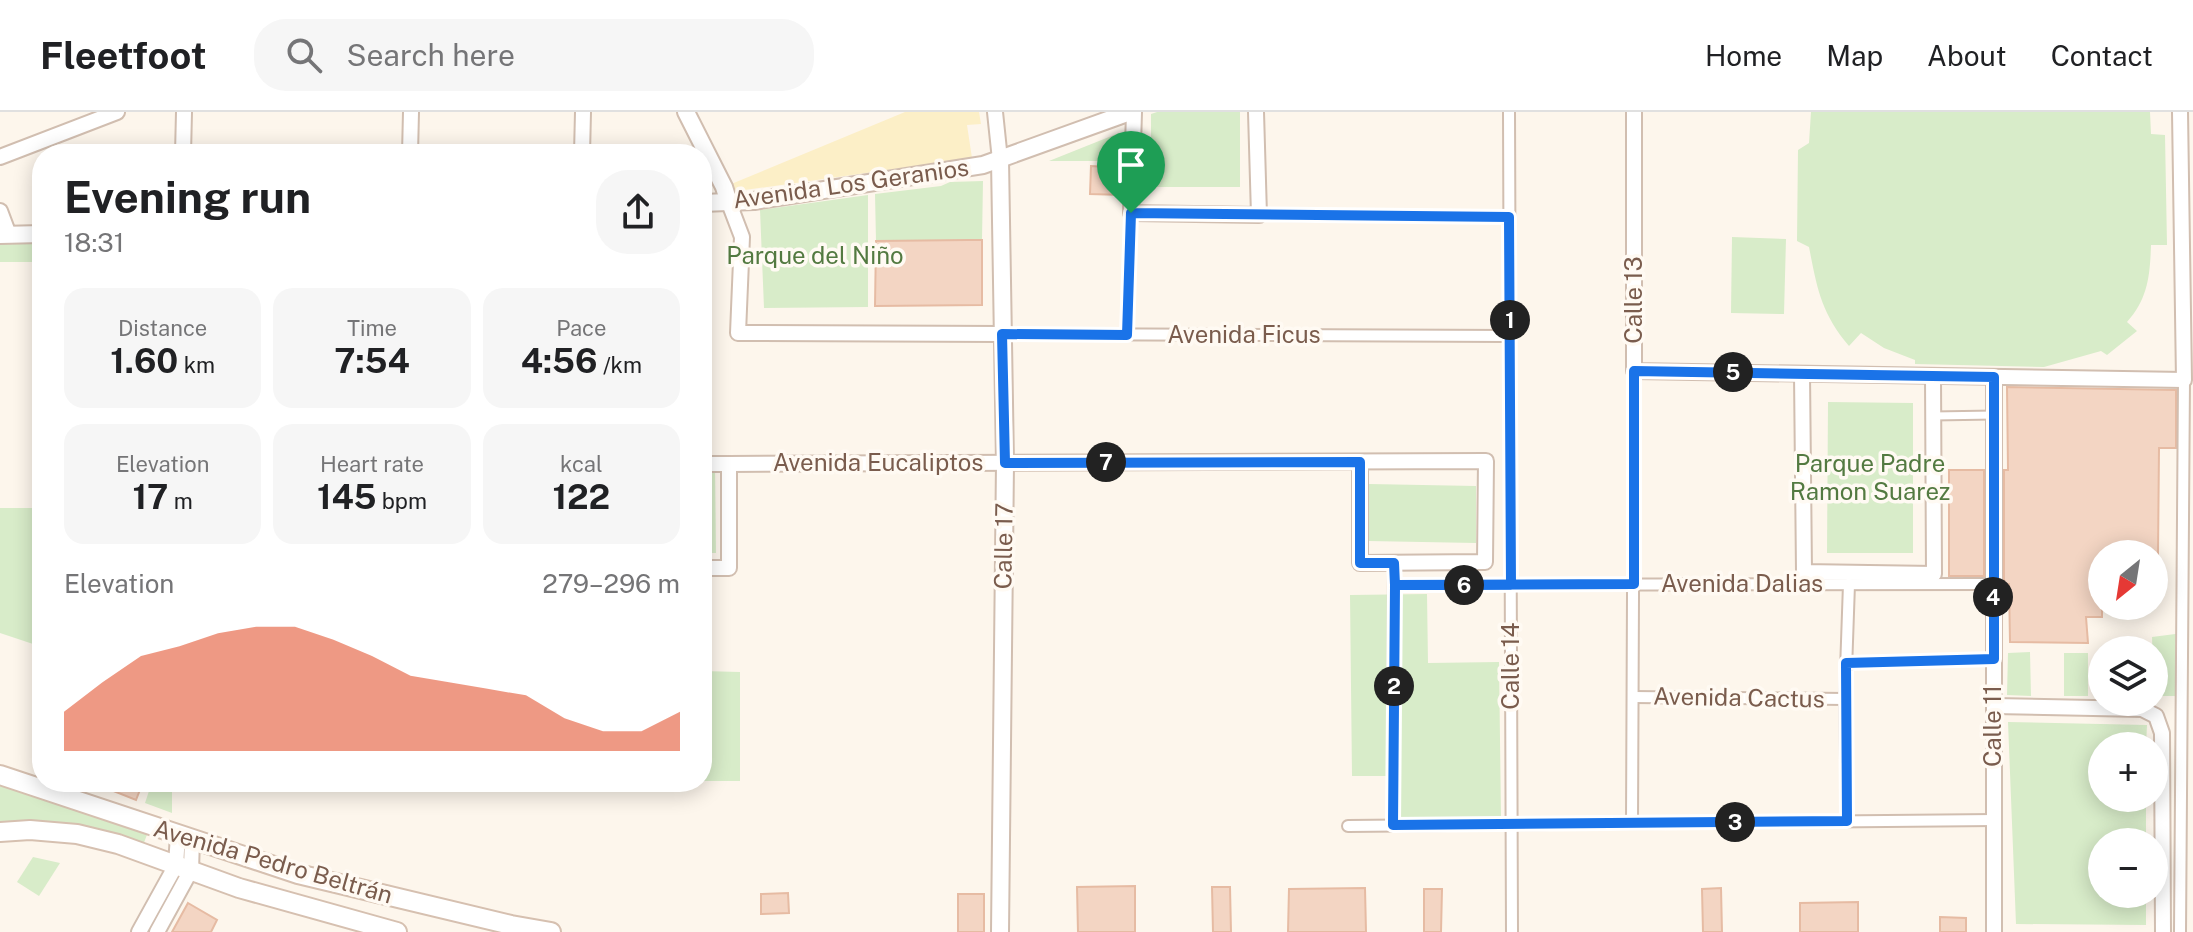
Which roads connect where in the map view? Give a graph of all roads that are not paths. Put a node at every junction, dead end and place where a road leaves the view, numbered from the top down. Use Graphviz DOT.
graph roads {
  1 [pos="117,112"];
  2 [pos="184,112"];
  3 [pos="411,112"];
  4 [pos="583,112"];
  5 [pos="686,112"];
  6 [pos="995,112"];
  7 [pos="1132,112"];
  8 [pos="1256,112"];
  9 [pos="1509,112"];
  10 [pos="1634,112"];
  11 [pos="2180,112"];
  12 [pos="34,144"];
  13 [pos="183,144"];
  14 [pos="410,144"];
  15 [pos="582,144"];
  16 [pos="702,144"];
  17 [pos="32,145"];
  18 [pos="0,157"];
  19 [pos="1000,160"];
  20 [pos="712,163"];
  21 [pos="712,203"];
  22 [pos="729,203"];
  23 [pos="0,211"];
  24 [pos="1131,213"];
  25 [pos="1259,215"];
  26 [pos="1509,217"];
  27 [pos="32,234"];
  28 [pos="4,235"];
  29 [pos="2189,330"];
  30 [pos="1002,334"];
  31 [pos="1127,335"];
  32 [pos="1510,336"];
  33 [pos="1634,371"];
  34 [pos="1802,374"];
  35 [pos="1933,376"];
  36 [pos="1994,377"];
  37 [pos="2184,380"];
  38 [pos="1994,415"];
  39 [pos="1933,416"];
  40 [pos="2189,454"];
  41 [pos="1360,462"];
  42 [pos="1005,463"];
  43 [pos="712,464"];
  44 [pos="729,464"];
  45 [pos="1394,563"];
  46 [pos="712,568"];
  47 [pos="1634,584"];
  48 [pos="1849,584"];
  49 [pos="1993,584"];
  50 [pos="1395,585"];
  51 [pos="1511,585"];
  52 [pos="1994,659"];
  53 [pos="1846,663"];
  54 [pos="1633,697"];
  55 [pos="1845,699"];
  56 [pos="1994,706"];
  57 [pos="0,775"];
  58 [pos="32,786"];
  59 [pos="50,792"];
  60 [pos="1995,820"];
  61 [pos="1847,821"];
  62 [pos="1632,823"];
  63 [pos="1512,824"];
  64 [pos="1393,825"];
  65 [pos="1348,826"];
  66 [pos="0,832"];
  67 [pos="185,838"];
  68 [pos="184,868"];
  69 [pos="139,932"];
  70 [pos="157,932"];
  71 [pos="397,932"];
  72 [pos="551,932"];
  73 [pos="1000,932"];
  74 [pos="1512,932"];
  75 [pos="1994,932"];
  76 [pos="2163,932"];
  77 [pos="2180,932"];
  1 -- 12 [label="street"];
  2 -- 13 [label="street"];
  3 -- 14 [label="street"];
  4 -- 15 [label="street"];
  5 -- 16 [label="street"];
  6 -- 19 [label="street, Calle 17"];
  7 -- 19 [label="street, Avenida Los Geranios"];
  7 -- 24 [label="street"];
  8 -- 25 [label="street"];
  9 -- 26 [label="street, Calle 14"];
  10 -- 33 [label="street, Calle 13"];
  11 -- 29 [label="street"];
  17 -- 18 [label="street"];
  19 -- 22 [label="street, Avenida Los Geranios"];
  19 -- 30 [label="street, Calle 17"];
  20 -- 22 [label="street"];
  21 -- 22 [label="street, Avenida Los Geranios"];
  22 -- 30 [label="street, Avenida Ficus"];
  23 -- 28 [label="street"];
  24 -- 25 [label="street"];
  24 -- 31 [label="street"];
  25 -- 26 [label="street"];
  26 -- 32 [label="street, Calle 14"];
  27 -- 28 [label="street"];
  29 -- 37 [label="street"];
  30 -- 31 [label="street, Avenida Ficus"];
  30 -- 42 [label="street, Calle 17"];
  31 -- 32 [label="street, Avenida Ficus"];
  32 -- 51 [label="street, Calle 14"];
  33 -- 34 [label="street"];
  33 -- 47 [label="street, Calle 13"];
  34 -- 35 [label="street"];
  34 -- 39 [label="street, Avenida Dalias"];
  35 -- 36 [label="street"];
  35 -- 39 [label="street"];
  36 -- 37 [label="street"];
  36 -- 38 [label="street, Calle 11"];
  37 -- 40 [label="street"];
  38 -- 39 [label="lane"];
  38 -- 49 [label="street, Calle 11"];
  40 -- 77 [label="street"];
  41 -- 42 [label="street, Avenida Eucaliptos"];
  41 -- 45 [label="street"];
  41 -- 45 [label="street, Avenida Eucaliptos"];
  42 -- 44 [label="street, Avenida Eucaliptos"];
  42 -- 73 [label="street, Calle 17"];
  43 -- 44 [label="street, Avenida Eucaliptos"];
  44 -- 46 [label="street"];
  45 -- 50 [label="street"];
  47 -- 48 [label="street, Avenida Dalias"];
  47 -- 51 [label="street, Avenida Dalias"];
  47 -- 54 [label="street, Calle 13"];
  48 -- 49 [label="street, Avenida Dalias"];
  48 -- 53 [label="street"];
  49 -- 52 [label="street, Calle 11"];
  50 -- 51 [label="street, Avenida Dalias"];
  50 -- 64 [label="street"];
  51 -- 63 [label="street, Calle 14"];
  52 -- 53 [label="street"];
  52 -- 56 [label="street, Calle 11"];
  53 -- 55 [label="street"];
  54 -- 55 [label="street, Avenida Cactus"];
  54 -- 62 [label="street, Calle 13"];
  55 -- 61 [label="street"];
  56 -- 60 [label="street, Calle 11"];
  56 -- 76 [label="street"];
  57 -- 58 [label="main road, Avenida Pedro Beltrán"];
  59 -- 67 [label="main road, Avenida Pedro Beltrán"];
  60 -- 61 [label="street"];
  60 -- 75 [label="street, Calle 11"];
  61 -- 62 [label="street"];
  62 -- 63 [label="street"];
  63 -- 64 [label="street"];
  63 -- 74 [label="street, Calle 14"];
  64 -- 65 [label="street"];
  66 -- 68 [label="main road, Avenida Pedro Beltrán"];
  67 -- 68 [label="street"];
  67 -- 72 [label="main road, Avenida Pedro Beltrán"];
  68 -- 69 [label="street"];
  68 -- 70 [label="street"];
  68 -- 71 [label="main road, Avenida Pedro Beltrán"];
}
